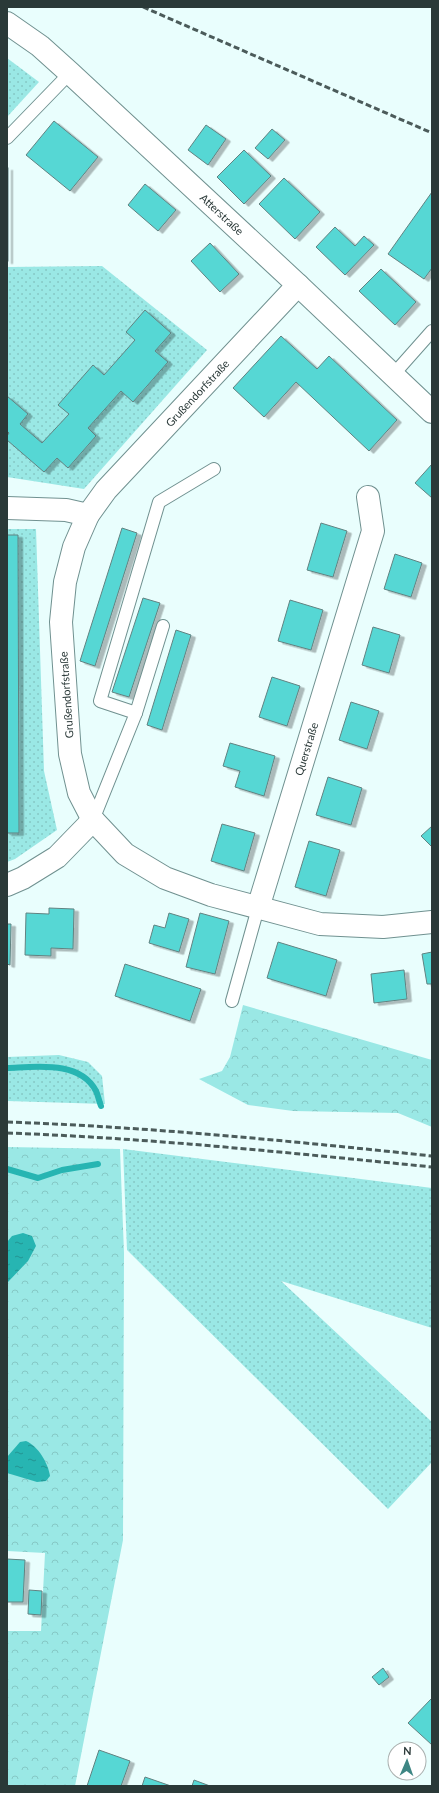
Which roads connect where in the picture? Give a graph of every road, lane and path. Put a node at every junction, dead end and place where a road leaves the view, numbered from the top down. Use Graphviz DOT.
graph roads {
  1 [pos="7,23"];
  2 [pos="70,73"];
  3 [pos="7,138"];
  4 [pos="298,285"];
  5 [pos="432,332"];
  6 [pos="393,375"];
  7 [pos="432,412"];
  8 [pos="214,469"];
  9 [pos="368,497"];
  10 [pos="7,508"];
  11 [pos="88,515"];
  12 [pos="163,626"];
  13 [pos="136,713"];
  14 [pos="93,820"];
  15 [pos="7,885"];
  16 [pos="258,908"];
  17 [pos="432,922"];
  18 [pos="232,1001"];
  1 -- 2 [label="street, Atterstraße"];
  2 -- 3 [label="lane"];
  2 -- 4 [label="street, Atterstraße"];
  4 -- 6 [label="street, Atterstraße"];
  4 -- 11 [label="street, Grußendorfstraße"];
  5 -- 6 [label="lane"];
  6 -- 7 [label="street, Atterstraße"];
  8 -- 13 [label="lane"];
  9 -- 16 [label="street, Querstraße"];
  10 -- 11 [label="street"];
  11 -- 14 [label="street, Grußendorfstraße"];
  12 -- 13 [label="lane"];
  13 -- 14 [label="lane"];
  14 -- 15 [label="street"];
  14 -- 16 [label="street, Grußendorfstraße"];
  16 -- 17 [label="street, Grußendorfstraße"];
  16 -- 18 [label="lane, Querstraße"];
}
